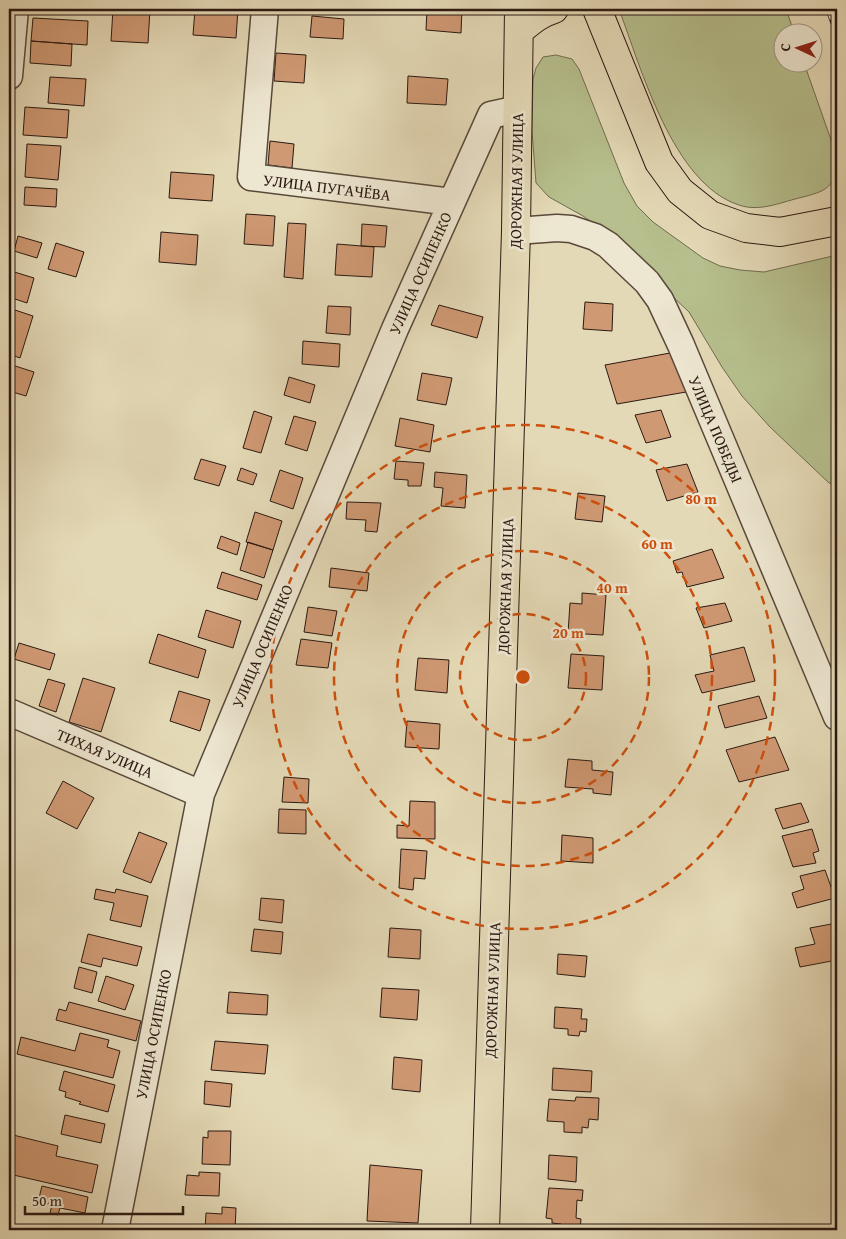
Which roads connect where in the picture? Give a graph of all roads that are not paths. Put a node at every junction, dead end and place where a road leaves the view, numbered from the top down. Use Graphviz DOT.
graph roads {
  1 [pos="15,9"];
  2 [pos="264,9"];
  3 [pos="554,9"];
  4 [pos="597,9"];
  5 [pos="519,20"];
  6 [pos="9,76"];
  7 [pos="518,109"];
  8 [pos="452,202"];
  9 [pos="837,221"];
  10 [pos="516,231"];
  11 [pos="9,712"];
  12 [pos="837,717"];
  13 [pos="201,794"];
  14 [pos="114,1230"];
  15 [pos="485,1230"];
  1 -- 6 [label="street"];
  2 -- 8 [label="street, УЛИЦА ПУГАЧЁВА"];
  3 -- 5 [label="main road"];
  4 -- 9 [label="main road"];
  5 -- 7 [label="main road, ДОРОЖНАЯ УЛИЦА"];
  7 -- 8 [label="street, УЛИЦА ОСИПЕНКО"];
  7 -- 10 [label="main road, ДОРОЖНАЯ УЛИЦА"];
  8 -- 13 [label="street, УЛИЦА ОСИПЕНКО"];
  10 -- 12 [label="street, УЛИЦА ПОБЕДЫ"];
  10 -- 15 [label="main road, ДОРОЖНАЯ УЛИЦА"];
  11 -- 13 [label="street, ТИХАЯ УЛИЦА"];
  13 -- 14 [label="street, УЛИЦА ОСИПЕНКО"];
}
